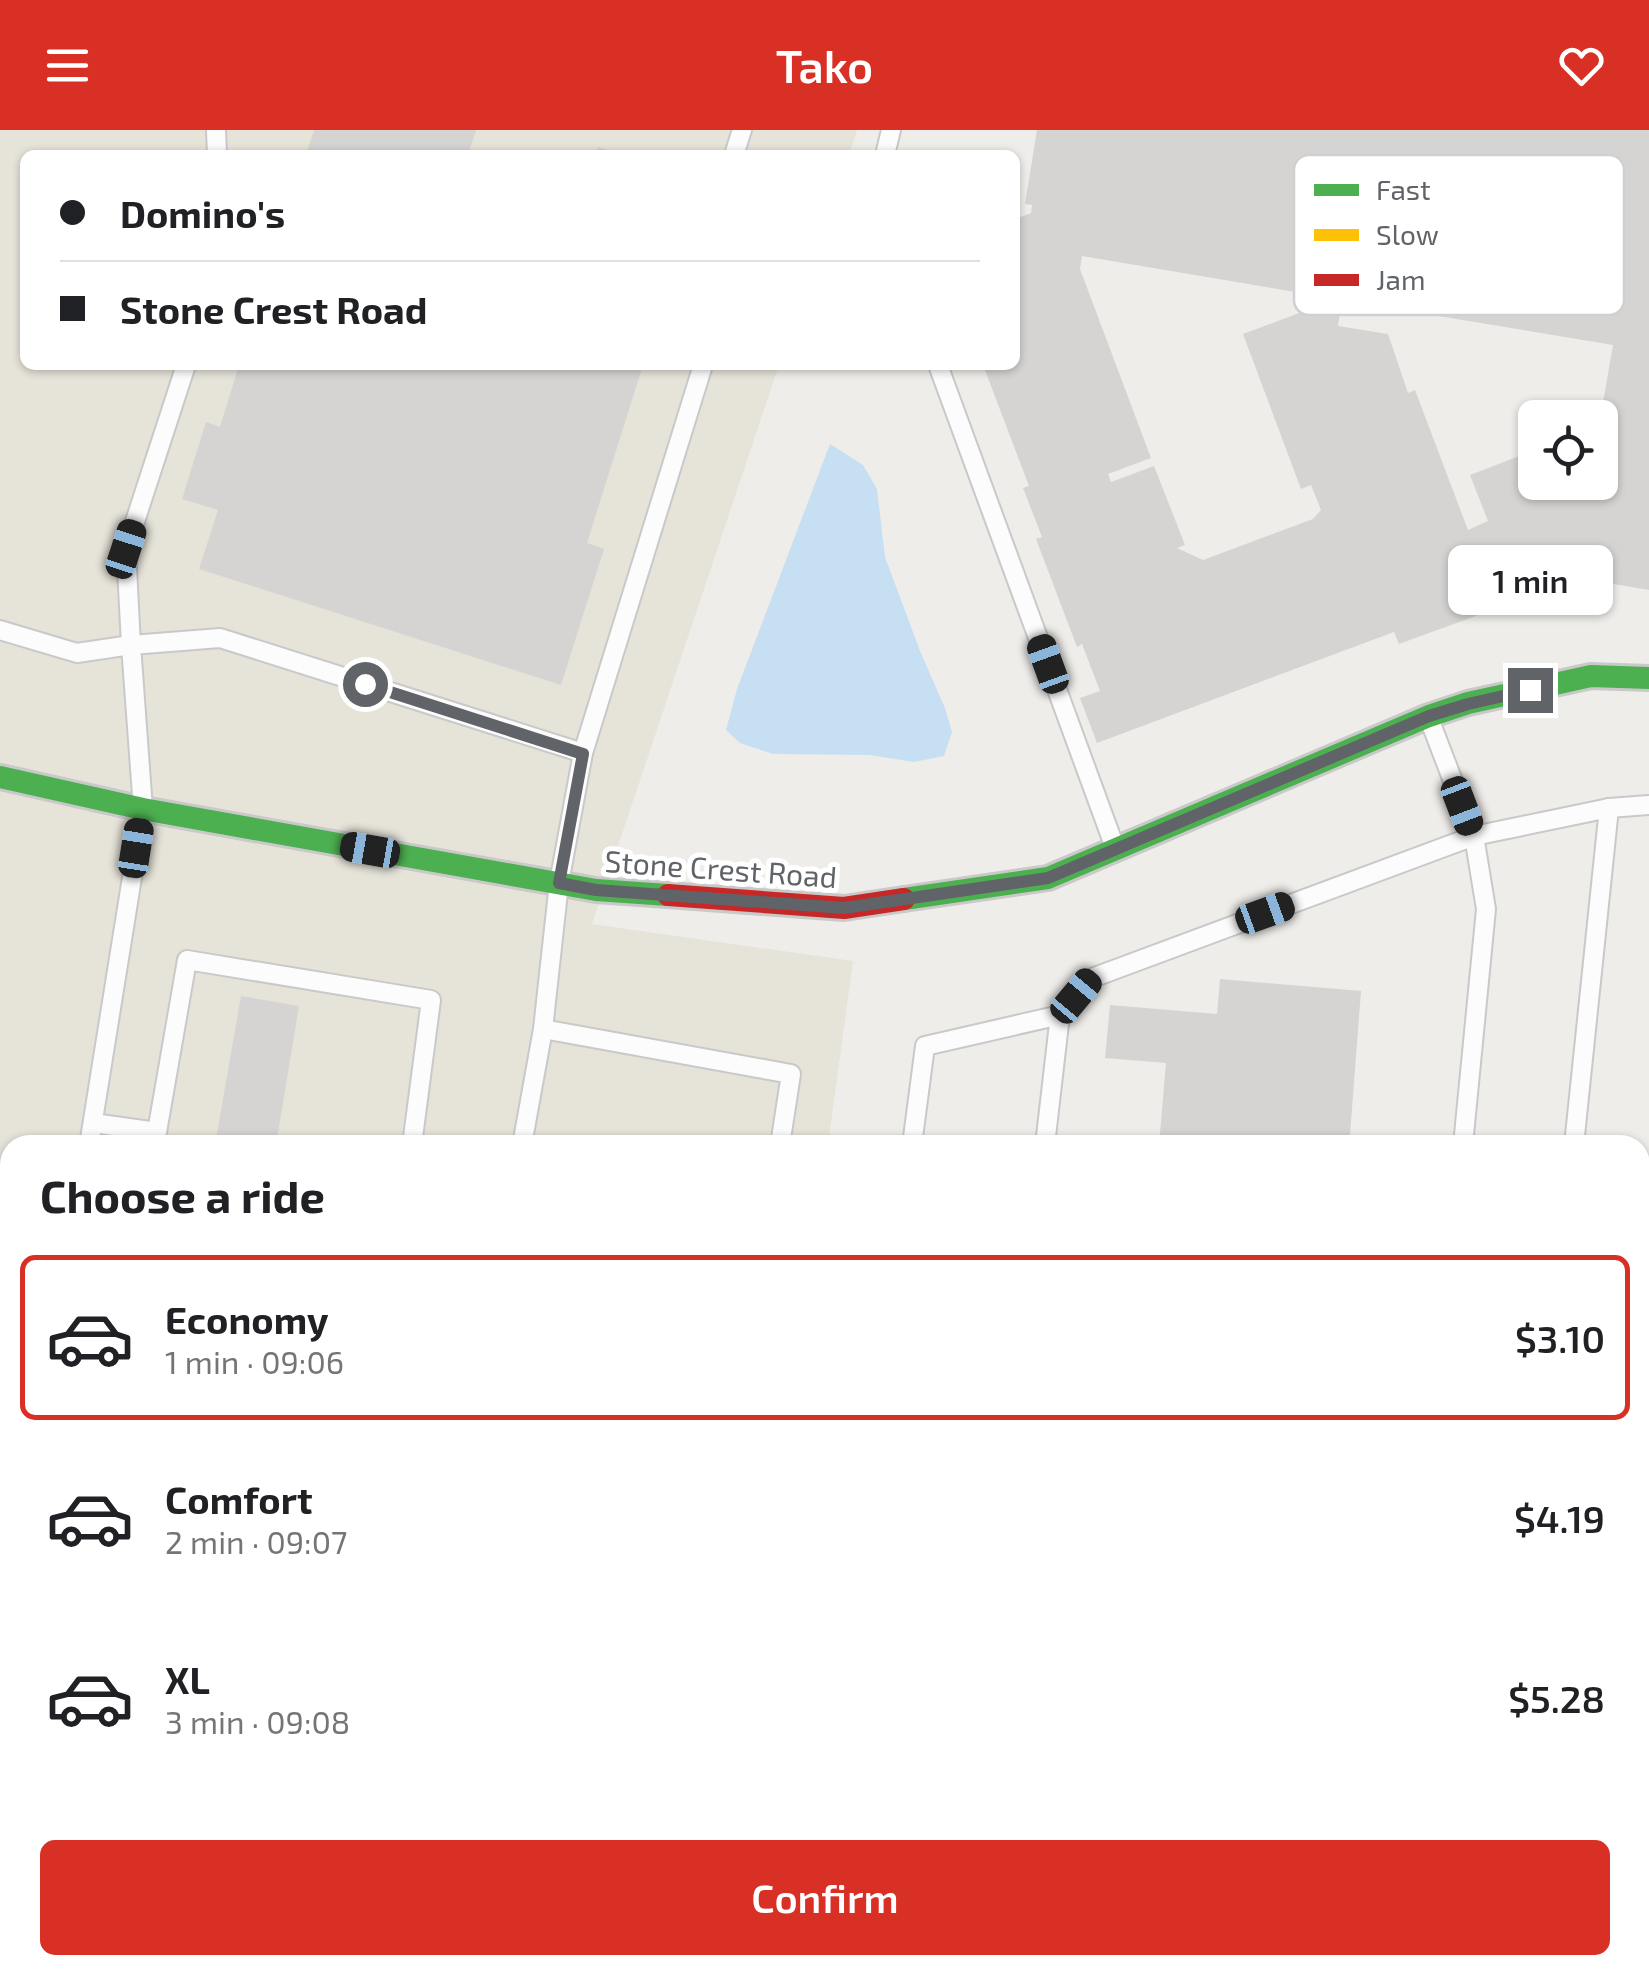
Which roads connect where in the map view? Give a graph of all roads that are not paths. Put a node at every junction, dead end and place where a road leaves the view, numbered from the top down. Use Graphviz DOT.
graph roads {
  1 [pos="184,370"];
  2 [pos="700,370"];
  3 [pos="940,370"];
  4 [pos="0,630"];
  5 [pos="131,645"];
  6 [pos="1649,678"];
  7 [pos="1429,716"];
  8 [pos="583,754"];
  9 [pos="0,777"];
  10 [pos="1649,805"];
  11 [pos="1609,808"];
  12 [pos="143,810"];
  13 [pos="1474,836"];
  14 [pos="1116,850"];
  15 [pos="559,883"];
  16 [pos="1060,1015"];
  17 [pos="543,1029"];
  18 [pos="93,1123"];
  19 [pos="91,1135"];
  20 [pos="413,1135"];
  21 [pos="524,1135"];
  22 [pos="782,1135"];
  23 [pos="913,1135"];
  24 [pos="1046,1135"];
  25 [pos="1464,1135"];
  26 [pos="1575,1135"];
  1 -- 5 [label="lane"];
  2 -- 8 [label="lane"];
  3 -- 14 [label="lane"];
  4 -- 5 [label="lane"];
  5 -- 8 [label="lane"];
  5 -- 12 [label="lane"];
  6 -- 7 [label="main road, Stone Crest Road"];
  7 -- 13 [label="lane"];
  7 -- 14 [label="main road, Stone Crest Road"];
  8 -- 15 [label="lane"];
  9 -- 12 [label="main road, Stone Crest Road"];
  10 -- 11 [label="lane"];
  11 -- 13 [label="lane"];
  11 -- 26 [label="lane"];
  12 -- 15 [label="main road, Stone Crest Road"];
  12 -- 18 [label="lane"];
  13 -- 16 [label="lane"];
  13 -- 25 [label="lane"];
  14 -- 15 [label="main road, Stone Crest Road"];
  15 -- 17 [label="lane"];
  16 -- 23 [label="lane"];
  16 -- 24 [label="lane"];
  17 -- 21 [label="lane"];
  17 -- 22 [label="lane"];
  18 -- 19 [label="lane"];
  18 -- 20 [label="lane"];
}
